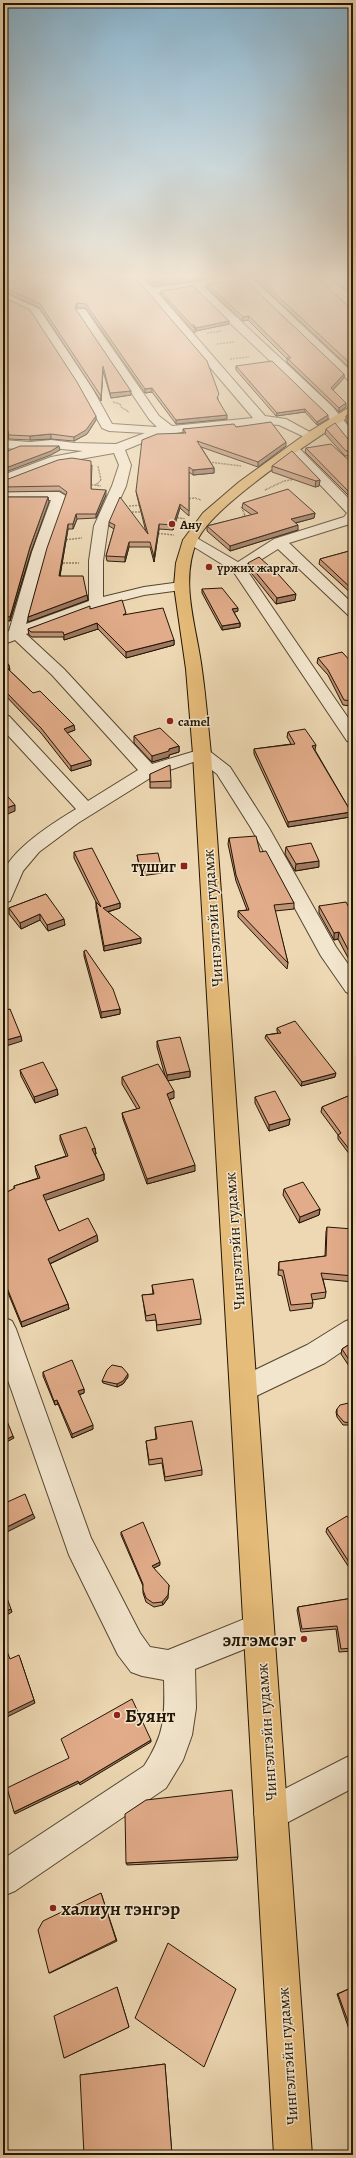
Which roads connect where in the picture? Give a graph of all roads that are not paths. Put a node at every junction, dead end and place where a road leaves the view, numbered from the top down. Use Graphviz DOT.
graph roads {
  1 [pos="77,375"];
  2 [pos="125,375"];
  3 [pos="222,375"];
  4 [pos="291,375"];
  5 [pos="344,414"];
  6 [pos="261,420"];
  7 [pos="170,431"];
  8 [pos="353,440"];
  9 [pos="302,442"];
  10 [pos="3,444"];
  11 [pos="118,448"];
  12 [pos="3,480"];
  13 [pos="3,496"];
  14 [pos="352,517"];
  15 [pos="201,526"];
  16 [pos="279,542"];
  17 [pos="238,568"];
  18 [pos="182,586"];
  19 [pos="96,603"];
  20 [pos="353,612"];
  21 [pos="9,636"];
  22 [pos="3,720"];
  23 [pos="353,737"];
  24 [pos="202,754"];
  25 [pos="149,771"];
  26 [pos="87,810"];
  27 [pos="9,872"];
  28 [pos="3,896"];
  29 [pos="353,987"];
  30 [pos="3,1329"];
  31 [pos="353,1330"];
  32 [pos="243,1389"];
  33 [pos="259,1628"];
  34 [pos="179,1661"];
  35 [pos="352,1772"];
  36 [pos="271,1814"];
  37 [pos="6,1871"];
  38 [pos="293,2155"];
  1 -- 7 [label="street"];
  2 -- 7 [label="street"];
  3 -- 6 [label="street"];
  4 -- 5 [label="street"];
  5 -- 8 [label="street"];
  5 -- 9 [label="main road"];
  6 -- 7 [label="street"];
  6 -- 9 [label="street"];
  7 -- 11 [label="street"];
  9 -- 14 [label="street"];
  9 -- 15 [label="main road"];
  10 -- 11 [label="street"];
  11 -- 12 [label="street"];
  11 -- 19 [label="street"];
  13 -- 21 [label="street"];
  14 -- 16 [label="street"];
  15 -- 17 [label="street"];
  15 -- 18 [label="main road, Чингэлтэйн гудамж"];
  16 -- 17 [label="street"];
  16 -- 20 [label="street"];
  17 -- 23 [label="street"];
  18 -- 19 [label="street"];
  18 -- 24 [label="main road, Чингэлтэйн гудамж"];
  19 -- 21 [label="street"];
  21 -- 25 [label="street"];
  22 -- 26 [label="street"];
  24 -- 25 [label="street"];
  24 -- 29 [label="street"];
  24 -- 32 [label="main road, Чингэлтэйн гудамж"];
  25 -- 26 [label="street"];
  26 -- 27 [label="street"];
  27 -- 28 [label="street"];
  30 -- 34 [label="street"];
  31 -- 32 [label="street"];
  32 -- 33 [label="main road, Чингэлтэйн гудамж"];
  33 -- 34 [label="street"];
  33 -- 36 [label="main road, Чингэлтэйн гудамж"];
  34 -- 37 [label="street"];
  35 -- 36 [label="street"];
  36 -- 38 [label="main road, Чингэлтэйн гудамж"];
}
